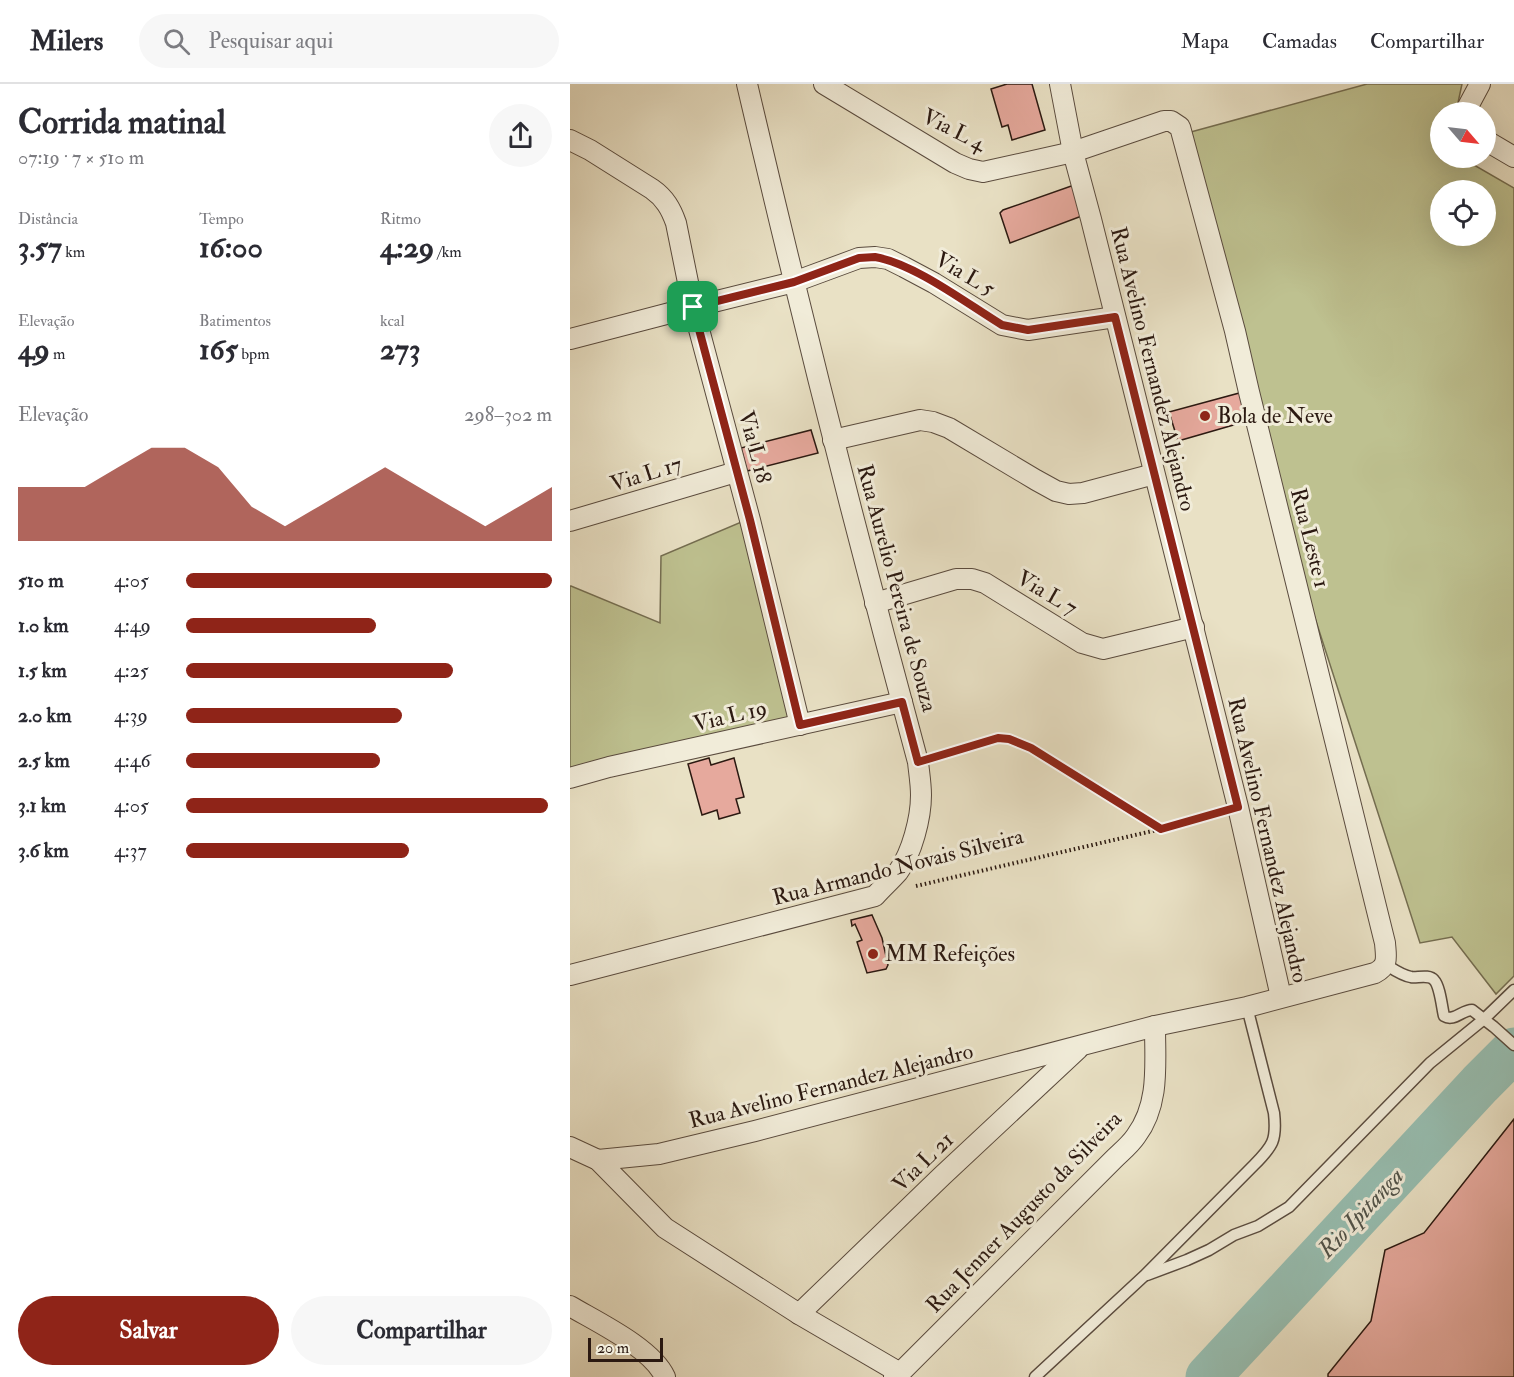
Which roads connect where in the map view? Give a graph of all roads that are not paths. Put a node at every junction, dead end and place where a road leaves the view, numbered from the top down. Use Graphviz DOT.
graph roads {
  1 [pos="747,84"];
  2 [pos="824,84"];
  3 [pos="1060,84"];
  4 [pos="1480,84"];
  5 [pos="1470,102"];
  6 [pos="570,140"];
  7 [pos="1496,146"];
  8 [pos="1073,152"];
  9 [pos="1514,157"];
  10 [pos="794,282"];
  11 [pos="693,307"];
  12 [pos="1115,317"];
  13 [pos="570,339"];
  14 [pos="833,440"];
  15 [pos="736,472"];
  16 [pos="1154,474"];
  17 [pos="570,521"];
  18 [pos="875,603"];
  19 [pos="1194,627"];
  20 [pos="902,702"];
  21 [pos="800,725"];
  22 [pos="570,778"];
  23 [pos="875,896"];
  24 [pos="1385,964"];
  25 [pos="570,975"];
  26 [pos="1514,990"];
  27 [pos="1281,997"];
  28 [pos="1247,1007"];
  29 [pos="1484,1019"];
  30 [pos="1155,1026"];
  31 [pos="1514,1045"];
  32 [pos="1080,1047"];
  33 [pos="570,1147"];
  34 [pos="598,1160"];
  35 [pos="1144,1276"];
  36 [pos="570,1306"];
  37 [pos="799,1314"];
  38 [pos="897,1375"];
  39 [pos="664,1377"];
  40 [pos="1035,1377"];
  1 -- 10 [label="street, Rua Aurelio Pereira de Souza"];
  2 -- 8 [label="street, Via L 4"];
  3 -- 8 [label="street, Rua Avelino Fernandez Alejandro"];
  4 -- 5 [label="street"];
  6 -- 11 [label="street, Via L 18"];
  7 -- 9 [label="street"];
  8 -- 12 [label="street, Rua Avelino Fernandez Alejandro"];
  8 -- 24 [label="street, Rua Leste 1"];
  10 -- 11 [label="street"];
  10 -- 12 [label="street, Via L 5"];
  10 -- 14 [label="street, Rua Aurelio Pereira de Souza"];
  11 -- 13 [label="street"];
  11 -- 15 [label="street, Via L 18"];
  12 -- 16 [label="street, Rua Avelino Fernandez Alejandro"];
  14 -- 16 [label="street"];
  14 -- 18 [label="street, Rua Aurelio Pereira de Souza"];
  15 -- 17 [label="street, Via L 17"];
  15 -- 21 [label="street, Via L 18"];
  16 -- 19 [label="street, Rua Avelino Fernandez Alejandro"];
  18 -- 19 [label="street, Via L 7"];
  18 -- 20 [label="street, Rua Aurelio Pereira de Souza"];
  19 -- 27 [label="street, Rua Avelino Fernandez Alejandro"];
  20 -- 21 [label="street, Via L 19"];
  20 -- 23 [label="street, Rua Aurelio Pereira de Souza"];
  21 -- 22 [label="street, Via L 19"];
  23 -- 25 [label="street, Rua Armando Novais Silveira"];
  24 -- 27 [label="street"];
  24 -- 29 [label="lane"];
  26 -- 29 [label="lane"];
  27 -- 28 [label="street, Rua Avelino Fernandez Alejandro"];
  28 -- 30 [label="street, Rua Avelino Fernandez Alejandro"];
  28 -- 35 [label="lane"];
  29 -- 31 [label="lane"];
  29 -- 35 [label="lane"];
  30 -- 32 [label="street, Rua Avelino Fernandez Alejandro"];
  30 -- 38 [label="street, Rua Jenner Augusto da Silveira"];
  32 -- 34 [label="street, Rua Avelino Fernandez Alejandro"];
  32 -- 37 [label="street, Via L 21"];
  33 -- 34 [label="street"];
  34 -- 37 [label="street"];
  35 -- 40 [label="lane"];
  36 -- 39 [label="street"];
  37 -- 38 [label="street"];
}
